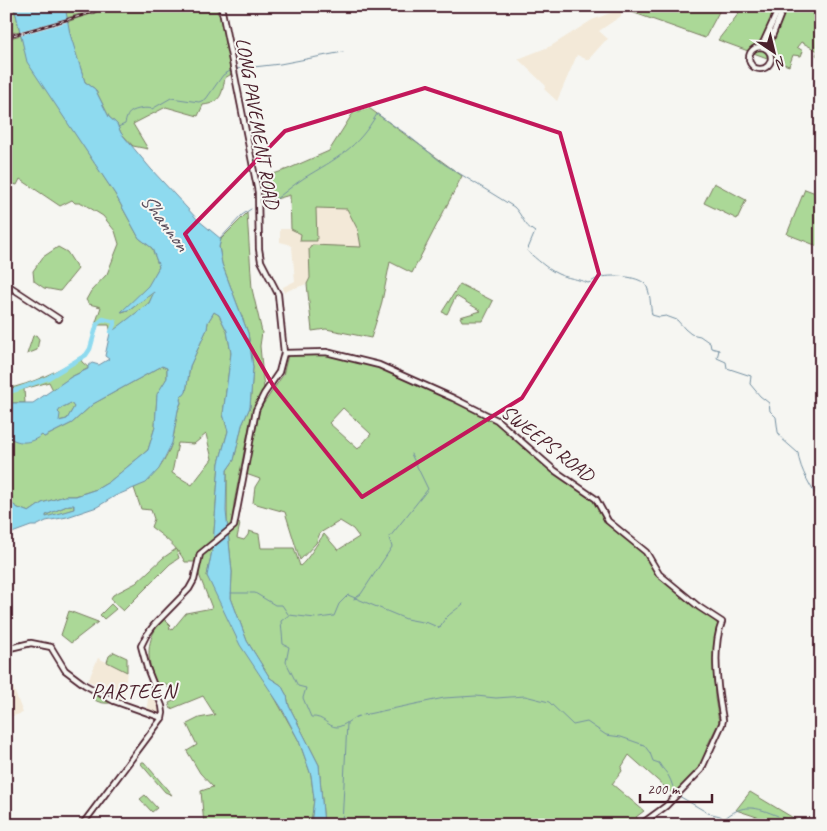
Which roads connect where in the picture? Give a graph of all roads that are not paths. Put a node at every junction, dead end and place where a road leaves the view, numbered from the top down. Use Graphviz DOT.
graph roads {
  1 [pos="221,6"];
  2 [pos="782,6"];
  3 [pos="760,47"];
  4 [pos="767,49"];
  5 [pos="6,284"];
  6 [pos="59,319"];
  7 [pos="284,353"];
  8 [pos="6,649"];
  9 [pos="162,718"];
  10 [pos="82,825"];
  11 [pos="640,825"];
  1 -- 7 [label="street, LONG PAVEMENT ROAD"];
  2 -- 3 [label="street"];
  2 -- 4 [label="street"];
  3 -- 4 [label="street"];
  3 -- 4 [label="street"];
  5 -- 6 [label="street"];
  7 -- 9 [label="street, LONG PAVEMENT ROAD"];
  7 -- 11 [label="street, SWEEPS ROAD"];
  8 -- 9 [label="street"];
  9 -- 10 [label="street"];
}
